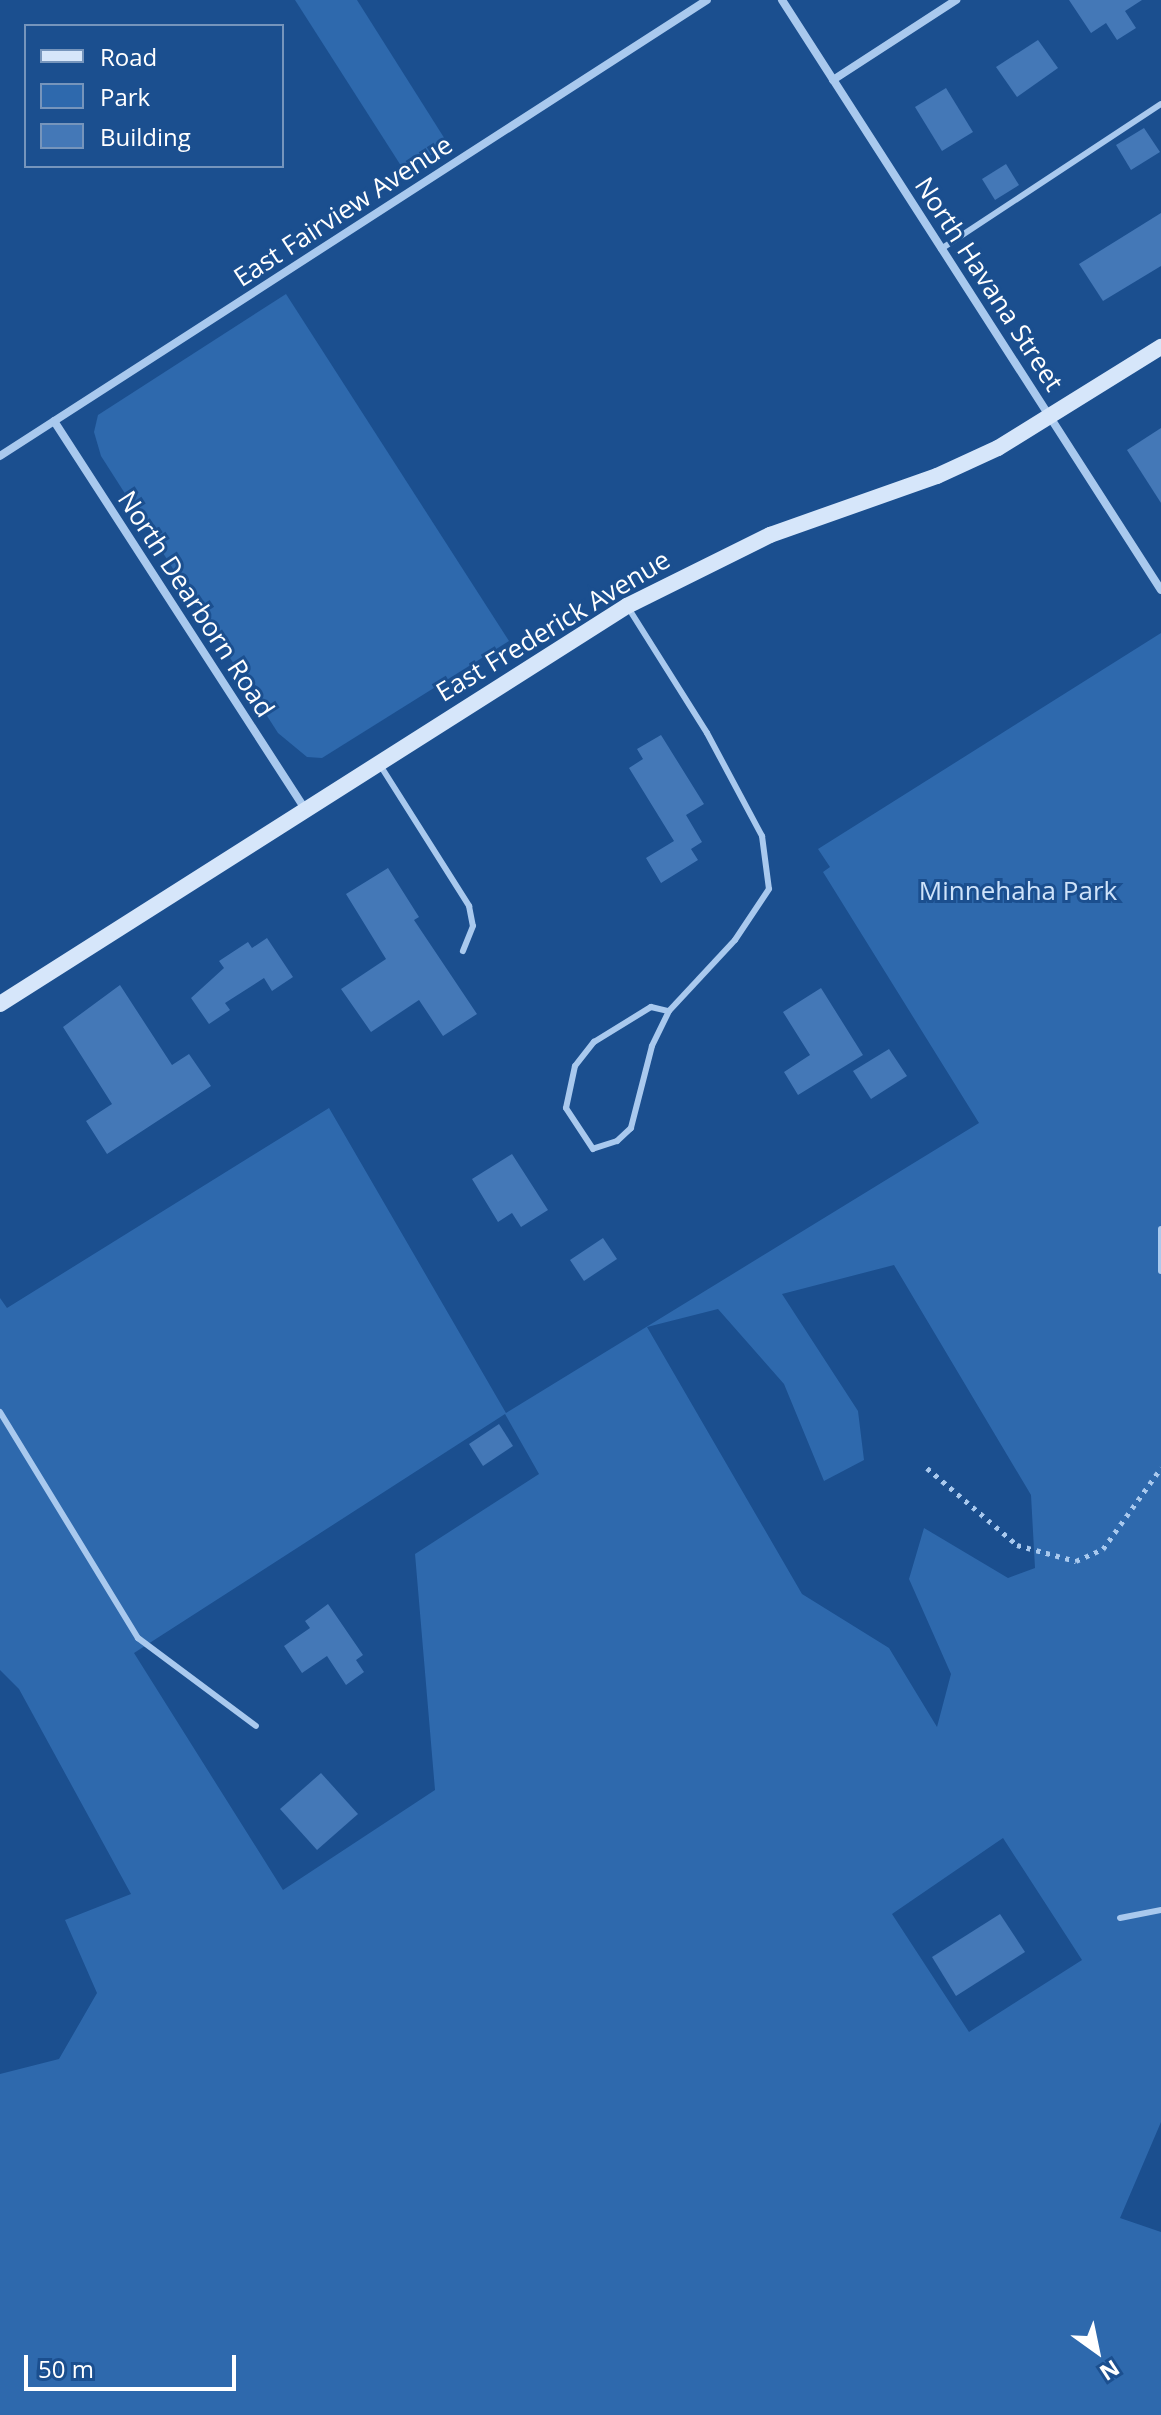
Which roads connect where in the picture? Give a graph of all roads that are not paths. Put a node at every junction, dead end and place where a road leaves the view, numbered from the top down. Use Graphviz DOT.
graph roads {
  1 [pos="707,0"];
  2 [pos="782,0"];
  3 [pos="956,0"];
  4 [pos="833,80"];
  5 [pos="1161,104"];
  6 [pos="941,249"];
  7 [pos="1161,347"];
  8 [pos="1052,419"];
  9 [pos="54,421"];
  10 [pos="0,456"];
  11 [pos="1161,590"];
  12 [pos="627,606"];
  13 [pos="378,762"];
  14 [pos="305,809"];
  15 [pos="463,951"];
  16 [pos="0,1004"];
  17 [pos="669,1011"];
  18 [pos="1161,1229"];
  19 [pos="1161,1271"];
  20 [pos="0,1412"];
  21 [pos="256,1726"];
  22 [pos="1161,1910"];
  23 [pos="1120,1918"];
  1 -- 9 [label="street, East Fairview Avenue"];
  2 -- 4 [label="street, North Havana Street"];
  3 -- 4 [label="street"];
  4 -- 6 [label="street, North Havana Street"];
  5 -- 6 [label="lane"];
  6 -- 8 [label="street, North Havana Street"];
  7 -- 8 [label="main road, East Frederick Avenue"];
  8 -- 11 [label="street, North Havana Street"];
  8 -- 12 [label="main road, East Frederick Avenue"];
  9 -- 10 [label="street, East Fairview Avenue"];
  9 -- 14 [label="street, North Dearborn Road"];
  12 -- 13 [label="main road, East Frederick Avenue"];
  12 -- 17 [label="lane"];
  13 -- 14 [label="main road, East Frederick Avenue"];
  13 -- 15 [label="lane"];
  14 -- 16 [label="main road, East Frederick Avenue"];
  17 -- 17 [label="lane"];
  18 -- 19 [label="lane"];
  20 -- 21 [label="lane"];
  22 -- 23 [label="lane"];
}
